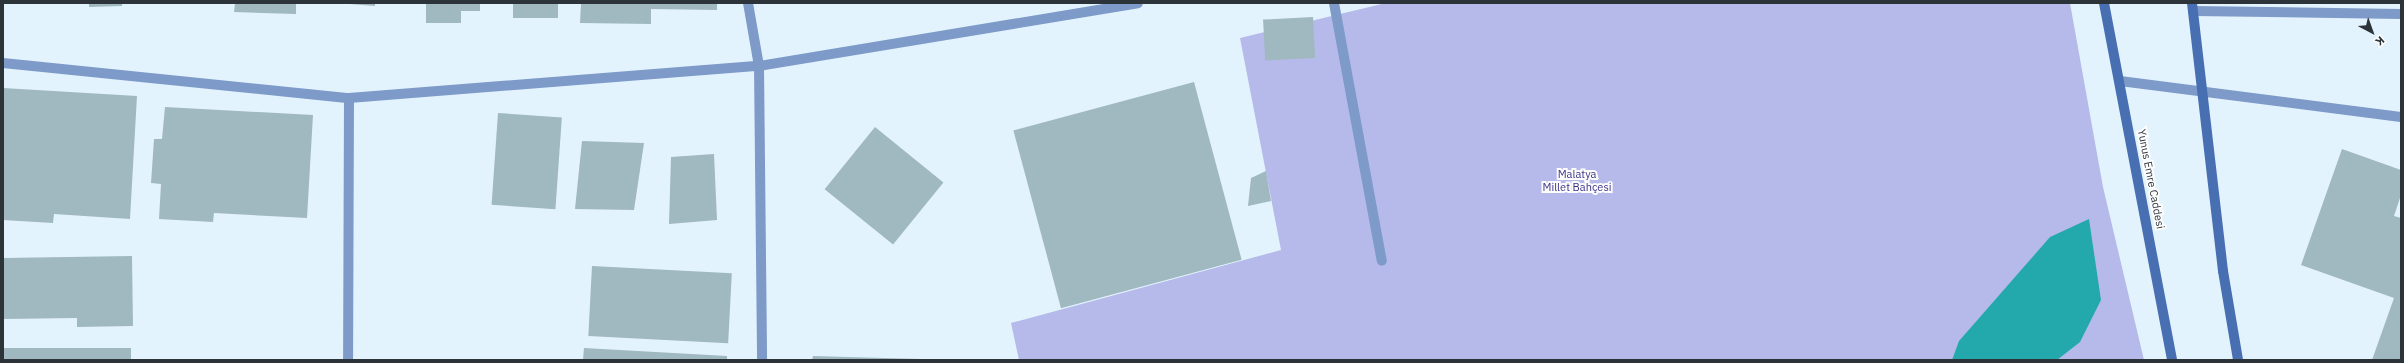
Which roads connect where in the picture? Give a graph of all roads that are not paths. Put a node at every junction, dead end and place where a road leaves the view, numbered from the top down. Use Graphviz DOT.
graph roads {
  1 [pos="748,3"];
  2 [pos="1138,3"];
  3 [pos="1334,3"];
  4 [pos="2104,3"];
  5 [pos="2193,7"];
  6 [pos="2401,14"];
  7 [pos="3,63"];
  8 [pos="759,66"];
  9 [pos="2120,81"];
  10 [pos="2203,92"];
  11 [pos="349,98"];
  12 [pos="2401,117"];
  13 [pos="1382,261"];
  14 [pos="348,360"];
  15 [pos="762,360"];
  16 [pos="2172,360"];
  17 [pos="2238,360"];
  1 -- 8 [label="street"];
  2 -- 8 [label="street"];
  3 -- 13 [label="street"];
  4 -- 9 [label="main road, Yunus Emre Caddesi"];
  5 -- 6 [label="street"];
  5 -- 10 [label="main road"];
  7 -- 11 [label="street"];
  8 -- 11 [label="street"];
  8 -- 15 [label="street"];
  9 -- 10 [label="street"];
  9 -- 16 [label="main road, Yunus Emre Caddesi"];
  10 -- 12 [label="street"];
  10 -- 17 [label="main road"];
  11 -- 14 [label="street"];
}
